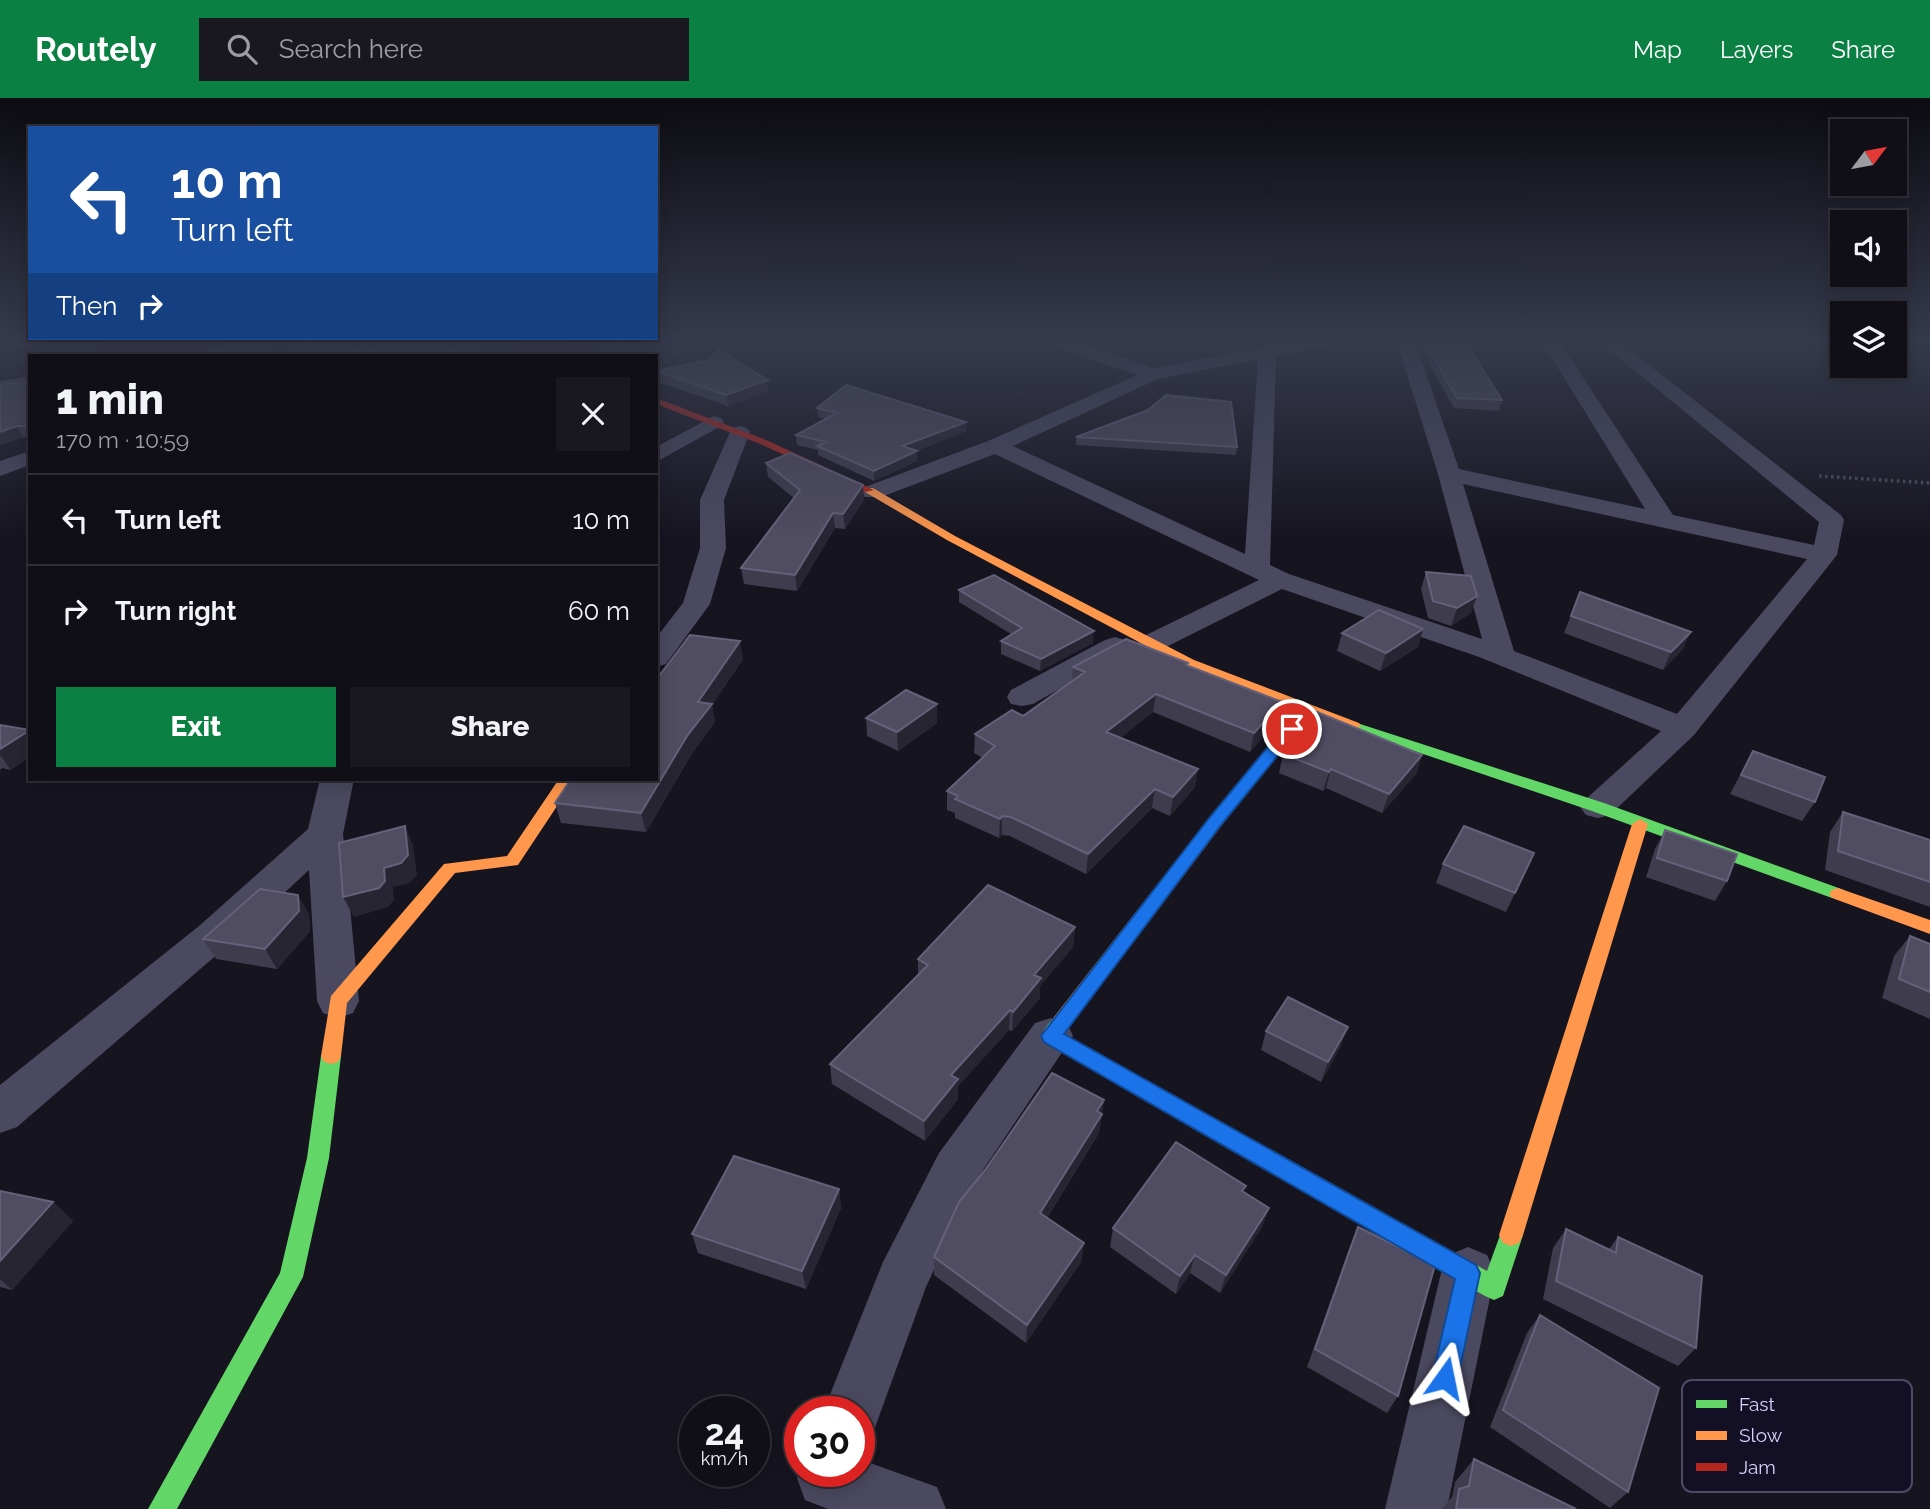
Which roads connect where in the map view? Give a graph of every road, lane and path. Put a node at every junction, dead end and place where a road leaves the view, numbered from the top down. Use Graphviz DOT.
graph roads {
  1 [pos="675,408"];
  2 [pos="1079,408"];
  3 [pos="1267,408"];
  4 [pos="1427,408"];
  5 [pos="1593,408"];
  6 [pos="1691,408"];
  7 [pos="714,422"];
  8 [pos="740,432"];
  9 [pos="996,446"];
  10 [pos="658,455"];
  11 [pos="28,458"];
  12 [pos="0,469"];
  13 [pos="1773,473"];
  14 [pos="1449,474"];
  15 [pos="1930,483"];
  16 [pos="873,492"];
  17 [pos="1664,520"];
  18 [pos="1824,555"];
  19 [pos="1269,575"];
  20 [pos="1145,638"];
  21 [pos="658,656"];
  22 [pos="1501,656"];
  23 [pos="1021,697"];
  24 [pos="1307,710"];
  25 [pos="1683,728"];
  26 [pos="337,781"];
  27 [pos="566,781"];
  28 [pos="1598,807"];
  29 [pos="1640,824"];
  30 [pos="325,834"];
  31 [pos="1930,927"];
  32 [pos="338,1001"];
  33 [pos="1051,1036"];
  34 [pos="0,1113"];
  35 [pos="1468,1273"];
  36 [pos="858,1396"];
  37 [pos="853,1487"];
  38 [pos="162,1509"];
  39 [pos="915,1509"];
  40 [pos="1416,1509"];
  1 -- 7 [label="street"];
  2 -- 9 [label="street"];
  3 -- 19 [label="street"];
  4 -- 14 [label="street"];
  5 -- 17 [label="street"];
  6 -- 13 [label="street"];
  7 -- 8 [label="street"];
  7 -- 10 [label="street"];
  8 -- 16 [label="street"];
  8 -- 21 [label="street"];
  9 -- 16 [label="street"];
  9 -- 19 [label="street"];
  11 -- 12 [label="street"];
  13 -- 15 [label="path"];
  13 -- 18 [label="street"];
  14 -- 17 [label="street"];
  14 -- 22 [label="street"];
  16 -- 20 [label="street"];
  17 -- 18 [label="street"];
  18 -- 25 [label="street"];
  19 -- 20 [label="street"];
  19 -- 22 [label="street"];
  20 -- 23 [label="street"];
  20 -- 24 [label="street"];
  22 -- 25 [label="street"];
  24 -- 28 [label="street"];
  24 -- 33 [label="street"];
  25 -- 28 [label="street"];
  26 -- 30 [label="street"];
  27 -- 32 [label="street"];
  28 -- 29 [label="street"];
  29 -- 31 [label="street"];
  29 -- 35 [label="street"];
  30 -- 32 [label="street"];
  30 -- 34 [label="street"];
  32 -- 38 [label="street"];
  33 -- 35 [label="street"];
  33 -- 36 [label="street"];
  35 -- 40 [label="street"];
  37 -- 39 [label="street"];
}
